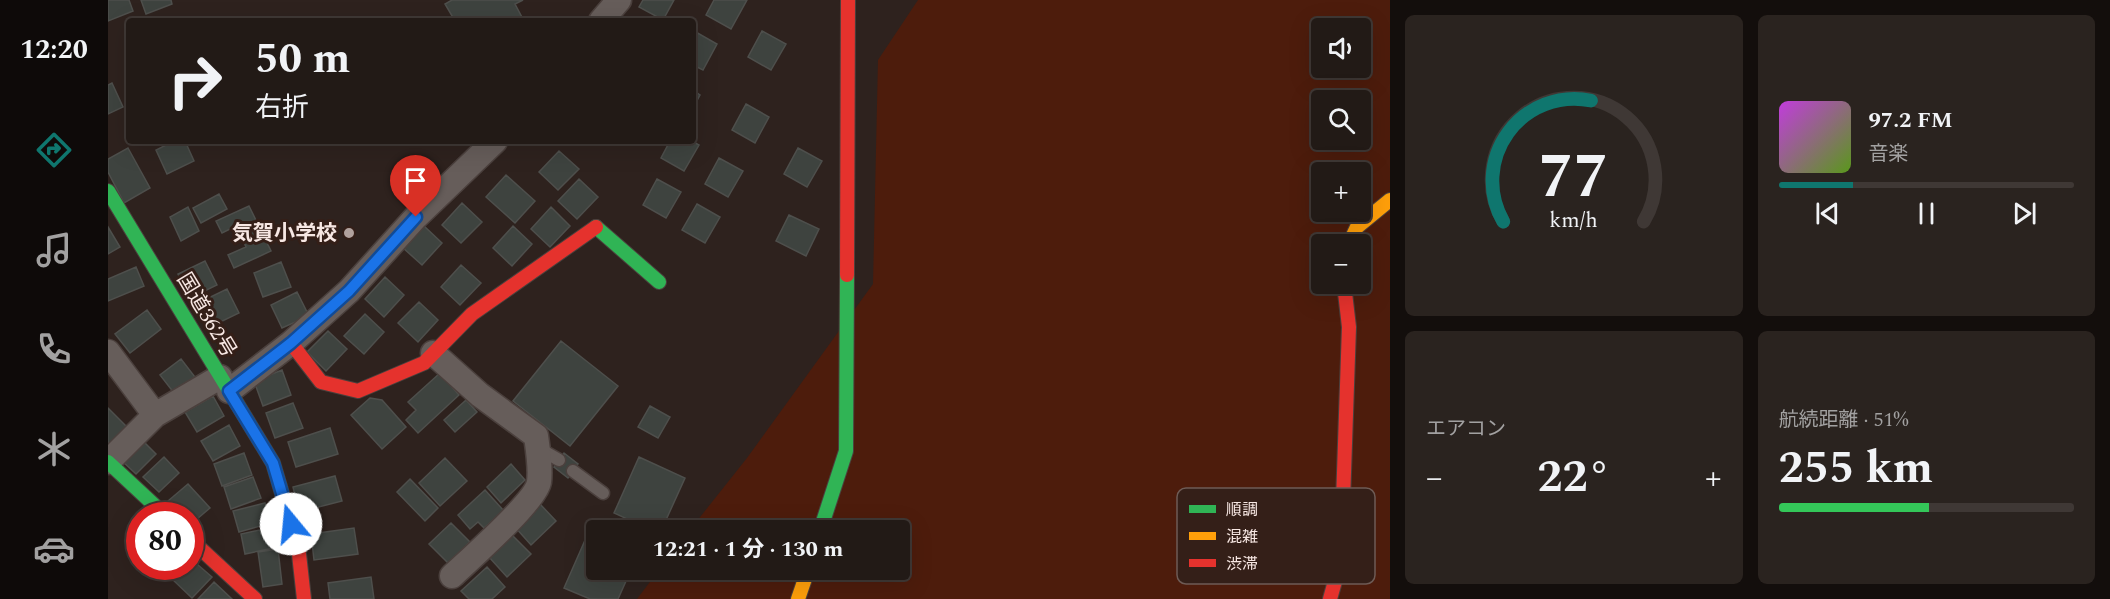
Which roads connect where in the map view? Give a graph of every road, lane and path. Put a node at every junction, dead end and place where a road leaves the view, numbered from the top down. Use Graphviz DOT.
graph roads {
  1 [pos="619,0"];
  2 [pos="848,0"];
  3 [pos="604,18"];
  4 [pos="492,144"];
  5 [pos="108,191"];
  6 [pos="1390,200"];
  7 [pos="1354,234"];
  8 [pos="659,282"];
  9 [pos="1345,294"];
  10 [pos="291,343"];
  11 [pos="108,352"];
  12 [pos="433,353"];
  13 [pos="224,384"];
  14 [pos="154,415"];
  15 [pos="537,448"];
  16 [pos="559,460"];
  17 [pos="108,462"];
  18 [pos="573,471"];
  19 [pos="1343,488"];
  20 [pos="603,493"];
  21 [pos="151,502"];
  22 [pos="824,520"];
  23 [pos="204,552"];
  24 [pos="452,576"];
  25 [pos="805,580"];
  26 [pos="1334,584"];
  27 [pos="255,599"];
  28 [pos="304,599"];
  29 [pos="798,599"];
  30 [pos="1330,599"];
  1 -- 3 [label="street"];
  2 -- 22 [label="main road"];
  4 -- 10 [label="street"];
  5 -- 13 [label="main road, 国道362号"];
  6 -- 7 [label="main road"];
  8 -- 12 [label="main road"];
  9 -- 19 [label="main road"];
  10 -- 12 [label="main road"];
  10 -- 13 [label="street"];
  11 -- 14 [label="street"];
  12 -- 15 [label="street"];
  13 -- 14 [label="street"];
  13 -- 28 [label="main road, 国道362号"];
  14 -- 17 [label="street"];
  15 -- 16 [label="lane"];
  15 -- 24 [label="street"];
  17 -- 21 [label="main road"];
  18 -- 20 [label="lane"];
  23 -- 27 [label="main road"];
  25 -- 29 [label="main road"];
  26 -- 30 [label="main road"];
}
